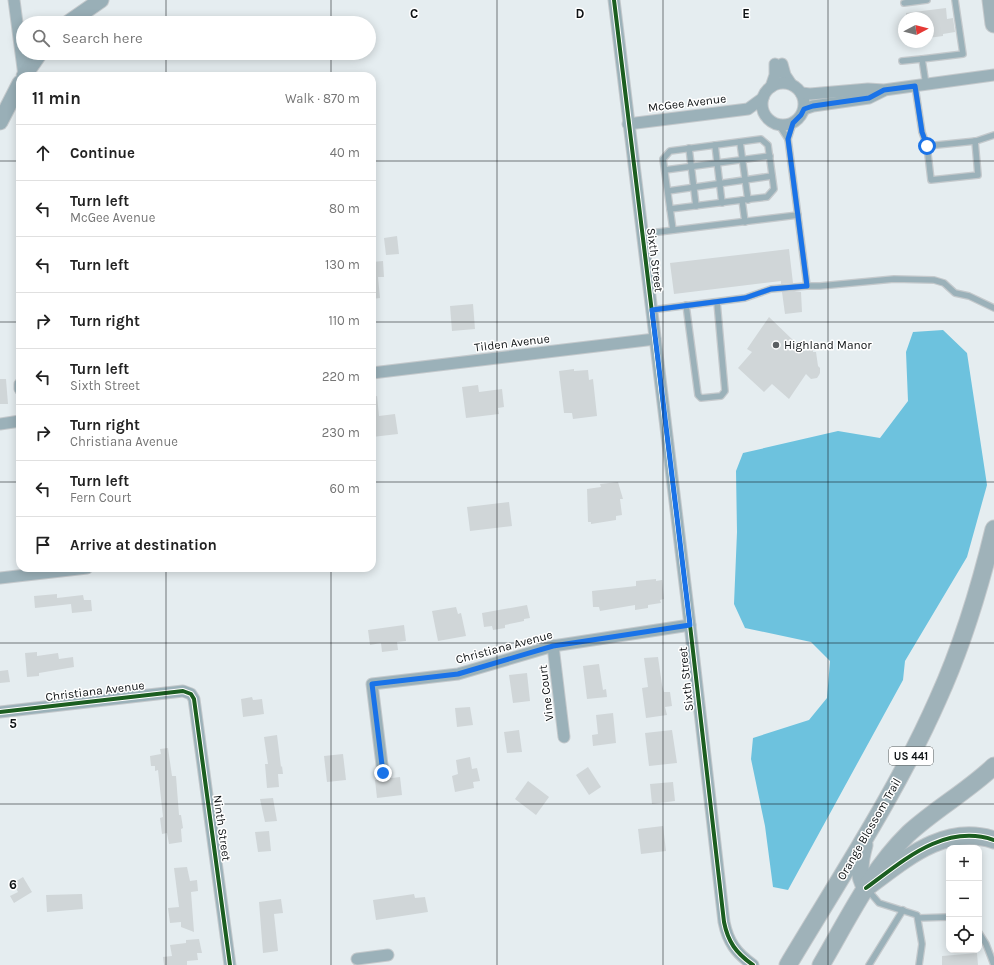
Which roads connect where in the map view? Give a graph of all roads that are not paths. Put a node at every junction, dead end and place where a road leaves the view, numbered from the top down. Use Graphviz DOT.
graph roads {
  1 [pos="14,0"];
  2 [pos="101,0"];
  3 [pos="614,0"];
  4 [pos="927,0"];
  5 [pos="955,0"];
  6 [pos="991,0"];
  7 [pos="904,4"];
  8 [pos="16,16"];
  9 [pos="78,16"];
  10 [pos="994,24"];
  11 [pos="922,59"];
  12 [pos="22,60"];
  13 [pos="35,60"];
  14 [pos="902,61"];
  15 [pos="23,72"];
  16 [pos="27,72"];
  17 [pos="994,75"];
  18 [pos="790,84"];
  19 [pos="920,86"];
  20 [pos="771,87"];
  21 [pos="884,90"];
  22 [pos="16,91"];
  23 [pos="801,93"];
  24 [pos="763,98"];
  25 [pos="748,109"];
  26 [pos="804,109"];
  27 [pos="767,117"];
  28 [pos="0,122"];
  29 [pos="793,123"];
  30 [pos="628,124"];
  31 [pos="779,125"];
  32 [pos="994,135"];
  33 [pos="788,139"];
  34 [pos="975,141"];
  35 [pos="740,142"];
  36 [pos="715,145"];
  37 [pos="927,146"];
  38 [pos="689,148"];
  39 [pos="770,156"];
  40 [pos="743,160"];
  41 [pos="717,163"];
  42 [pos="691,166"];
  43 [pos="665,170"];
  44 [pos="772,176"];
  45 [pos="746,180"];
  46 [pos="720,184"];
  47 [pos="694,187"];
  48 [pos="668,191"];
  49 [pos="742,200"];
  50 [pos="748,200"];
  51 [pos="722,203"];
  52 [pos="696,206"];
  53 [pos="670,209"];
  54 [pos="798,215"];
  55 [pos="744,222"];
  56 [pos="673,230"];
  57 [pos="642,234"];
  58 [pos="807,286"];
  59 [pos="716,302"];
  60 [pos="686,305"];
  61 [pos="994,308"];
  62 [pos="652,310"];
  63 [pos="655,339"];
  64 [pos="376,373"];
  65 [pos="16,422"];
  66 [pos="0,424"];
  67 [pos="994,529"];
  68 [pos="52,572"];
  69 [pos="0,578"];
  70 [pos="690,625"];
  71 [pos="553,646"];
  72 [pos="191,694"];
  73 [pos="0,712"];
  74 [pos="564,737"];
  75 [pos="994,766"];
  76 [pos="383,773"];
  77 [pos="867,834"];
  78 [pos="994,840"];
  79 [pos="866,888"];
  80 [pos="902,910"];
  81 [pos="946,917"];
  82 [pos="918,918"];
  83 [pos="982,938"];
  84 [pos="388,955"];
  85 [pos="357,959"];
  86 [pos="374,961"];
  87 [pos="230,965"];
  88 [pos="753,965"];
  89 [pos="788,965"];
  90 [pos="821,965"];
  91 [pos="869,965"];
  92 [pos="919,965"];
  93 [pos="994,965"];
  1 -- 8 [label="street"];
  2 -- 9 [label="street"];
  3 -- 30 [label="street, Sixth Street"];
  4 -- 7 [label="lane"];
  5 -- 11 [label="lane"];
  6 -- 10 [label="main road"];
  11 -- 14 [label="lane"];
  11 -- 19 [label="lane"];
  12 -- 15 [label="street"];
  13 -- 16 [label="street"];
  17 -- 19 [label="street"];
  18 -- 20 [label="street"];
  18 -- 20 [label="street"];
  18 -- 23 [label="street"];
  19 -- 21 [label="street"];
  19 -- 37 [label="lane"];
  20 -- 24 [label="street"];
  21 -- 23 [label="street"];
  21 -- 26 [label="street"];
  22 -- 28 [label="street"];
  23 -- 26 [label="street"];
  24 -- 25 [label="street, McGee Avenue"];
  24 -- 27 [label="street"];
  25 -- 27 [label="street, McGee Avenue"];
  25 -- 30 [label="street, McGee Avenue"];
  26 -- 29 [label="street"];
  27 -- 31 [label="street"];
  29 -- 31 [label="street"];
  29 -- 33 [label="lane"];
  30 -- 57 [label="street, Sixth Street"];
  31 -- 33 [label="lane"];
  32 -- 34 [label="lane"];
  33 -- 54 [label="lane"];
  34 -- 37 [label="lane"];
  34 -- 37 [label="lane"];
  35 -- 36 [label="lane"];
  35 -- 39 [label="lane"];
  35 -- 40 [label="lane"];
  36 -- 38 [label="lane"];
  36 -- 41 [label="lane"];
  38 -- 42 [label="lane"];
  38 -- 43 [label="lane"];
  39 -- 40 [label="lane"];
  39 -- 44 [label="lane"];
  40 -- 41 [label="lane"];
  40 -- 45 [label="lane"];
  41 -- 42 [label="lane"];
  41 -- 46 [label="lane"];
  42 -- 43 [label="lane"];
  42 -- 47 [label="lane"];
  43 -- 48 [label="lane"];
  44 -- 45 [label="lane"];
  44 -- 50 [label="lane"];
  45 -- 46 [label="lane"];
  45 -- 50 [label="lane"];
  46 -- 47 [label="lane"];
  46 -- 51 [label="lane"];
  47 -- 48 [label="lane"];
  47 -- 52 [label="lane"];
  48 -- 53 [label="lane"];
  49 -- 50 [label="lane"];
  49 -- 51 [label="lane"];
  49 -- 55 [label="lane"];
  51 -- 52 [label="lane"];
  52 -- 53 [label="lane"];
  53 -- 56 [label="lane"];
  54 -- 55 [label="lane"];
  54 -- 58 [label="lane"];
  55 -- 56 [label="lane"];
  56 -- 57 [label="lane"];
  57 -- 62 [label="street, Sixth Street"];
  58 -- 59 [label="lane"];
  58 -- 61 [label="lane"];
  59 -- 60 [label="lane"];
  59 -- 60 [label="lane"];
  60 -- 62 [label="lane"];
  62 -- 63 [label="street, Sixth Street"];
  63 -- 64 [label="street, Tilden Avenue"];
  63 -- 70 [label="street, Sixth Street"];
  65 -- 66 [label="street"];
  67 -- 77 [label="main road, Orange Blossom Trail / US 441"];
  68 -- 69 [label="street"];
  70 -- 71 [label="street, Christiana Avenue"];
  70 -- 88 [label="street, Sixth Street"];
  71 -- 74 [label="street, Vine Court"];
  71 -- 76 [label="street, Christiana Avenue"];
  72 -- 73 [label="street, Christiana Avenue"];
  72 -- 87 [label="street, Ninth Street"];
  75 -- 79 [label="main road"];
  77 -- 79 [label="main road"];
  77 -- 89 [label="main road, Orange Blossom Trail / US 441"];
  78 -- 79 [label="main road"];
  79 -- 80 [label="lane"];
  79 -- 90 [label="main road"];
  80 -- 82 [label="lane"];
  80 -- 91 [label="lane"];
  81 -- 82 [label="lane"];
  82 -- 92 [label="lane"];
  83 -- 93 [label="lane"];
  84 -- 86 [label="street"];
  85 -- 86 [label="street"];
}
